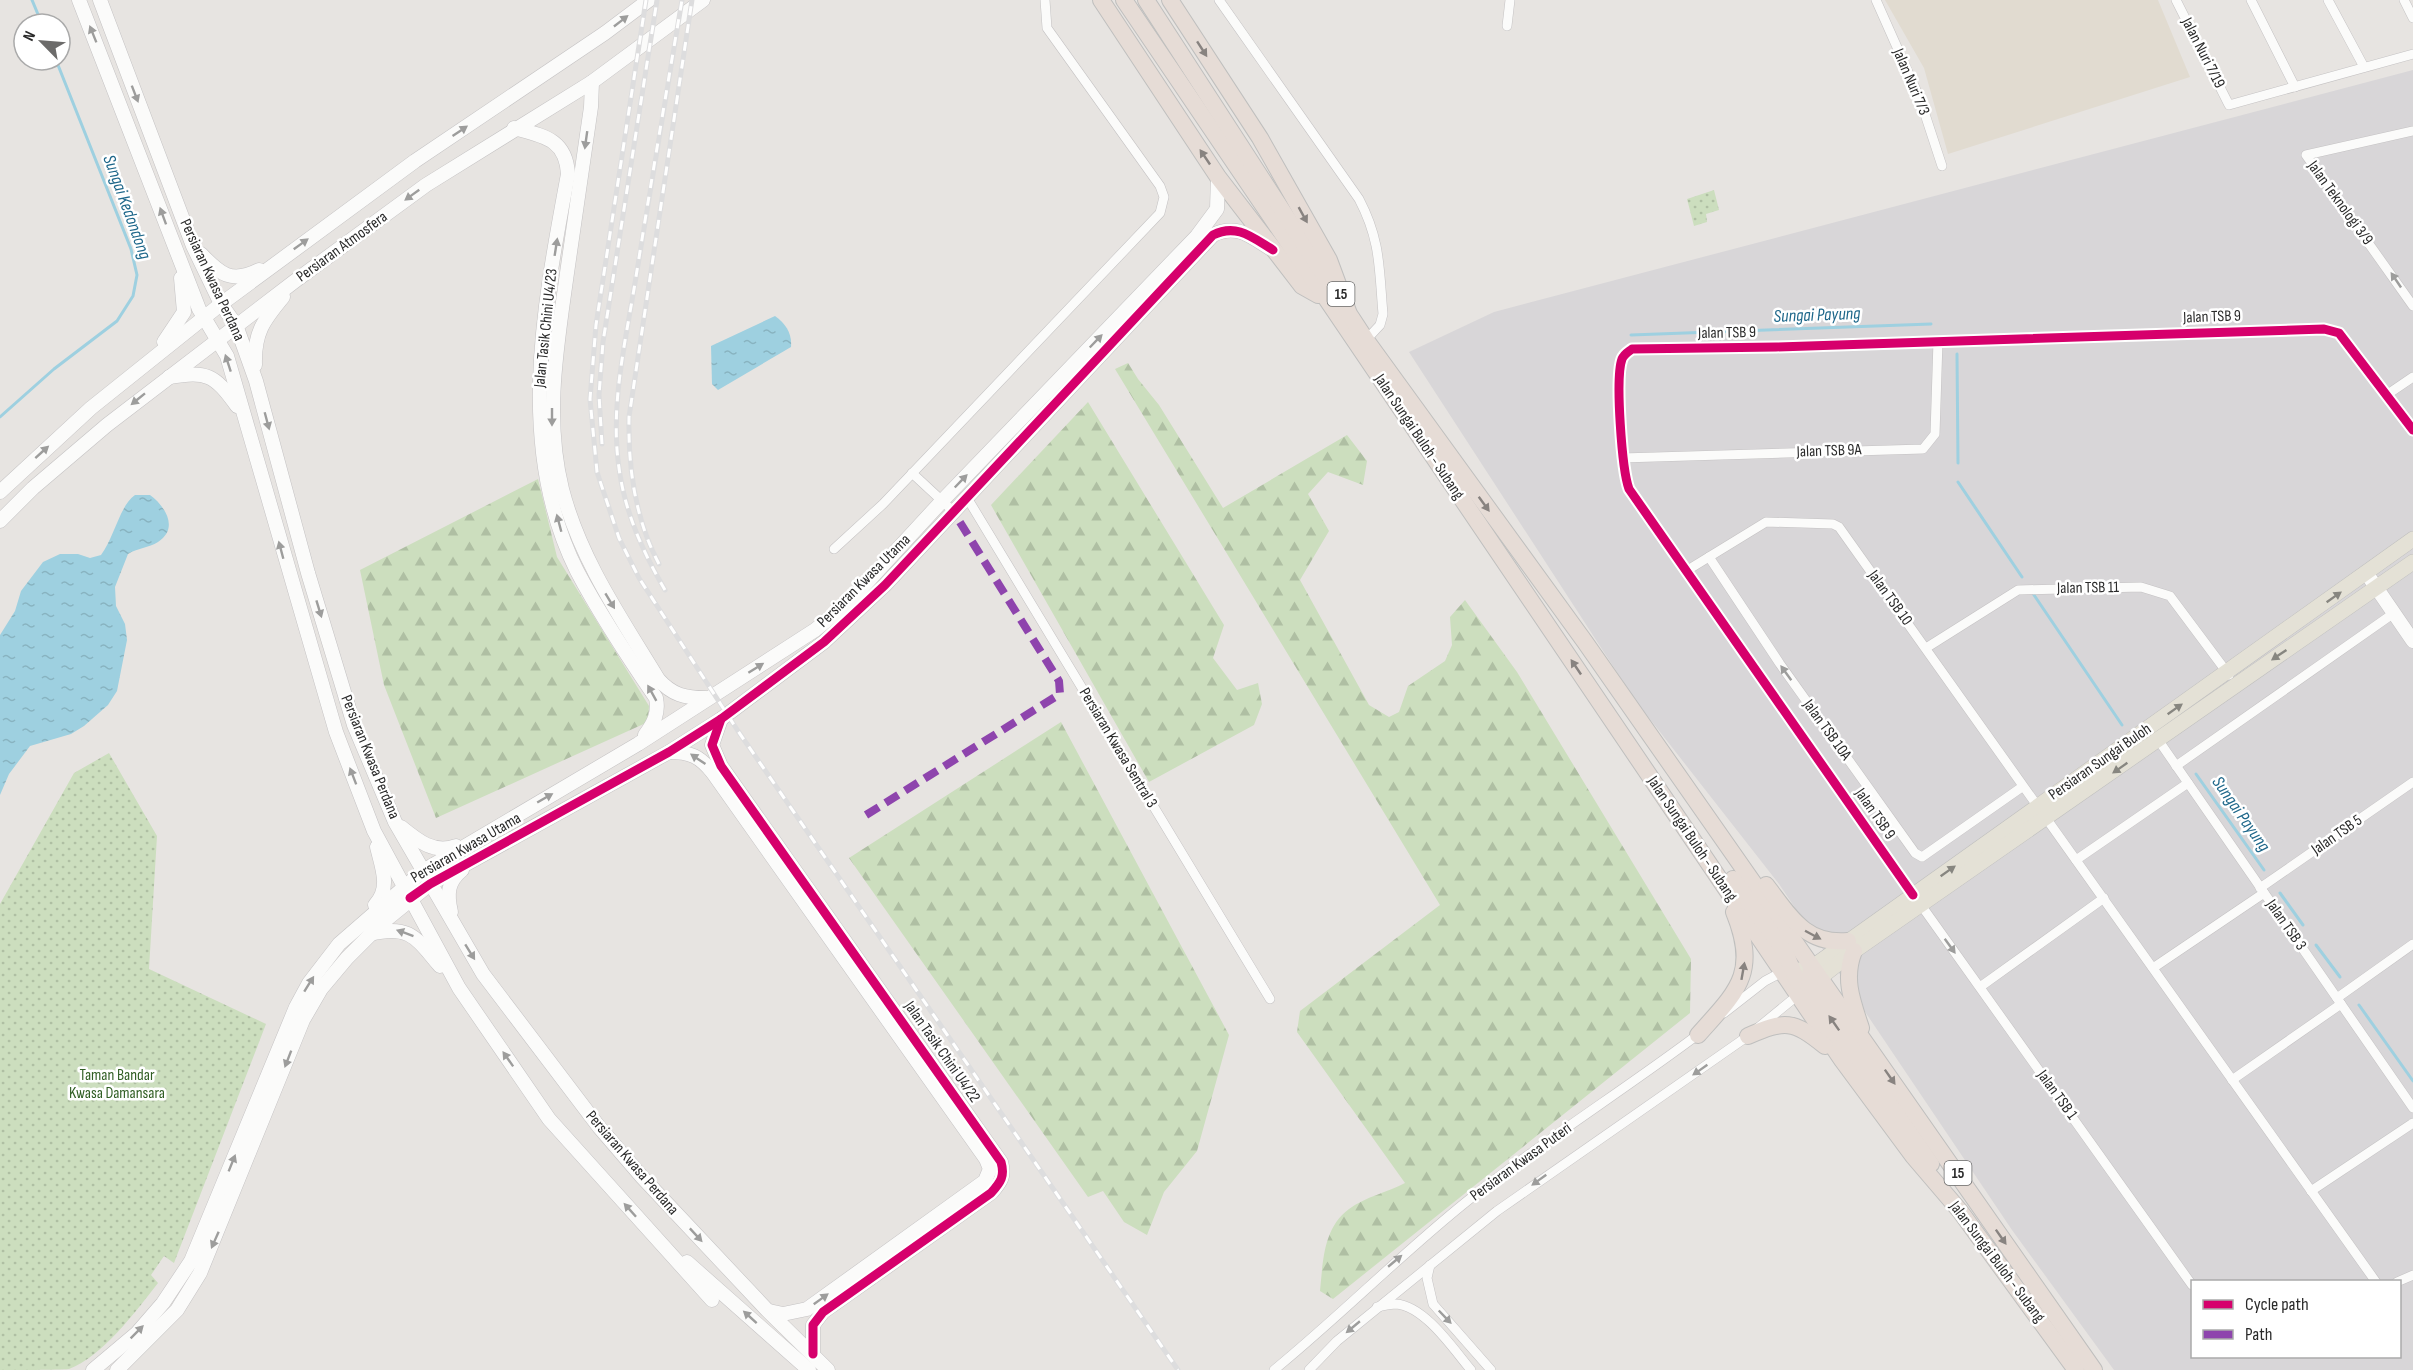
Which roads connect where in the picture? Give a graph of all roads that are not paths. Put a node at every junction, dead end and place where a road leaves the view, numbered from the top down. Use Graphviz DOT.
graph roads {
  1 [pos="79,0"];
  2 [pos="100,0"];
  3 [pos="649,0"];
  4 [pos="703,0"];
  5 [pos="1046,0"];
  6 [pos="1101,0"];
  7 [pos="1124,0"];
  8 [pos="1146,0"];
  9 [pos="1170,0"];
  10 [pos="1219,0"];
  11 [pos="1510,0"];
  12 [pos="1876,0"];
  13 [pos="2176,0"];
  14 [pos="2251,0"];
  15 [pos="2328,0"];
  16 [pos="2404,0"];
  17 [pos="2413,18"];
  18 [pos="1507,26"];
  19 [pos="2413,54"];
  20 [pos="2364,68"];
  21 [pos="592,82"];
  22 [pos="2295,87"];
  23 [pos="514,128"];
  24 [pos="2410,131"];
  25 [pos="2413,141"];
  26 [pos="1942,166"];
  27 [pos="1218,177"];
  28 [pos="193,246"];
  29 [pos="1273,250"];
  30 [pos="1299,250"];
  31 [pos="177,256"];
  32 [pos="279,260"];
  33 [pos="296,281"];
  34 [pos="1322,297"];
  35 [pos="221,304"];
  36 [pos="2413,306"];
  37 [pos="1349,314"];
  38 [pos="205,317"];
  39 [pos="236,325"];
  40 [pos="218,338"];
  41 [pos="1366,340"];
  42 [pos="1938,340"];
  43 [pos="151,358"];
  44 [pos="2413,377"];
  45 [pos="165,378"];
  46 [pos="256,381"];
  47 [pos="2388,394"];
  48 [pos="244,415"];
  49 [pos="2413,430"];
  50 [pos="1622,458"];
  51 [pos="912,473"];
  52 [pos="0,492"];
  53 [pos="966,496"];
  54 [pos="942,501"];
  55 [pos="952,511"];
  56 [pos="0,521"];
  57 [pos="2413,539"];
  58 [pos="834,549"];
  59 [pos="1708,557"];
  60 [pos="2413,562"];
  61 [pos="1686,571"];
  62 [pos="1535,574"];
  63 [pos="2367,574"];
  64 [pos="2377,588"];
  65 [pos="2394,613"];
  66 [pos="2413,641"];
  67 [pos="1926,648"];
  68 [pos="2231,678"];
  69 [pos="706,698"];
  70 [pos="721,719"];
  71 [pos="2159,741"];
  72 [pos="638,744"];
  73 [pos="669,752"];
  74 [pos="2176,766"];
  75 [pos="2413,782"];
  76 [pos="2188,783"];
  77 [pos="2022,787"];
  78 [pos="1693,799"];
  79 [pos="2042,813"];
  80 [pos="395,822"];
  81 [pos="374,831"];
  82 [pos="473,840"];
  83 [pos="480,856"];
  84 [pos="2076,860"];
  85 [pos="426,878"];
  86 [pos="1724,885"];
  87 [pos="2262,891"];
  88 [pos="407,892"];
  89 [pos="2104,898"];
  90 [pos="1917,900"];
  91 [pos="457,931"];
  92 [pos="370,934"];
  93 [pos="339,944"];
  94 [pos="2413,944"];
  95 [pos="1851,946"];
  96 [pos="2153,968"];
  97 [pos="1787,971"];
  98 [pos="1809,982"];
  99 [pos="1980,987"];
  100 [pos="459,988"];
  101 [pos="1270,999"];
  102 [pos="2339,1001"];
  103 [pos="1698,1035"];
  104 [pos="1748,1036"];
  105 [pos="1866,1042"];
  106 [pos="1842,1060"];
  107 [pos="2232,1080"];
  108 [pos="2413,1108"];
  109 [pos="2413,1123"];
  110 [pos="990,1169"];
  111 [pos="1004,1173"];
  112 [pos="2312,1191"];
  113 [pos="1960,1210"];
  114 [pos="659,1242"];
  115 [pos="1430,1265"];
  116 [pos="2375,1280"];
  117 [pos="2191,1282"];
  118 [pos="712,1300"];
  119 [pos="1377,1307"];
  120 [pos="767,1310"];
  121 [pos="813,1354"];
  122 [pos="93,1370"];
  123 [pos="117,1370"];
  124 [pos="809,1370"];
  125 [pos="828,1370"];
  126 [pos="1274,1370"];
  127 [pos="1309,1370"];
  128 [pos="1471,1370"];
  129 [pos="1491,1370"];
  130 [pos="2076,1370"];
  131 [pos="2094,1370"];
  31 -- 1 [label="main road, Persiaran Kwasa Perdana, one-way"];
  2 -- 28 [label="main road, Persiaran Kwasa Perdana, one-way"];
  32 -- 3 [label="main road, Persiaran Atmosfera, one-way"];
  4 -- 21 [label="main road, Persiaran Atmosfera"];
  5 -- 51 [label="street"];
  27 -- 6 [label="highway, Jalan Sungai Buloh - Subang / 15, one-way"];
  7 -- 30 [label="highway, Jalan Sungai Buloh - Subang"];
  8 -- 30 [label="highway, Jalan Sungai Buloh - Subang"];
  9 -- 37 [label="highway, Jalan Sungai Buloh - Subang / 15, one-way"];
  10 -- 41 [label="street"];
  11 -- 18 [label="street"];
  12 -- 26 [label="street, Jalan Nuri 7/3"];
  13 -- 22 [label="street, Jalan Nuri 7/19"];
  14 -- 22 [label="street"];
  15 -- 20 [label="street"];
  16 -- 17 [label="street"];
  19 -- 20 [label="street"];
  20 -- 22 [label="street"];
  21 -- 23 [label="main road, Persiaran Atmosfera"];
  21 -- 69 [label="main road, Jalan Tasik Chini U4/23, one-way"];
  23 -- 33 [label="main road, Persiaran Atmosfera, one-way"];
  72 -- 23 [label="main road, Jalan Tasik Chini U4/23, one-way"];
  24 -- 25 [label="street, Jalan Teknologi 3/9"];
  36 -- 24 [label="street, Jalan Teknologi 3/9, one-way"];
  27 -- 29 [label="highway, Jalan Sungai Buloh - Subang / 15"];
  54 -- 27 [label="main road, Persiaran Kwasa Utama, one-way"];
  28 -- 32 [label="main road"];
  28 -- 35 [label="main road, Persiaran Kwasa Perdana"];
  29 -- 34 [label="highway, Jalan Sungai Buloh - Subang / 15"];
  29 -- 53 [label="main road, Persiaran Kwasa Utama"];
  30 -- 34 [label="highway, Jalan Sungai Buloh - Subang"];
  30 -- 37 [label="highway, Jalan Sungai Buloh - Subang"];
  31 -- 38 [label="main road, Persiaran Kwasa Perdana"];
  31 -- 43 [label="main road"];
  32 -- 35 [label="main road, Persiaran Atmosfera"];
  33 -- 39 [label="main road, Persiaran Atmosfera"];
  33 -- 46 [label="main road"];
  86 -- 34 [label="highway, Jalan Sungai Buloh - Subang / 15, one-way"];
  35 -- 38 [label="main road, Persiaran Atmosfera"];
  35 -- 39 [label="main road, Persiaran Kwasa Perdana"];
  37 -- 41 [label="highway, Jalan Sungai Buloh - Subang / 15"];
  38 -- 40 [label="main road, Persiaran Kwasa Perdana"];
  38 -- 43 [label="main road, Persiaran Atmosfera"];
  39 -- 40 [label="main road, Persiaran Atmosfera"];
  39 -- 46 [label="main road, Persiaran Kwasa Perdana"];
  40 -- 45 [label="main road, Persiaran Atmosfera"];
  48 -- 40 [label="main road, Persiaran Kwasa Perdana, one-way"];
  41 -- 62 [label="highway, Jalan Sungai Buloh - Subang / 15, one-way"];
  42 -- 47 [label="street, Jalan TSB 9"];
  42 -- 50 [label="street, Jalan TSB 9A"];
  42 -- 50 [label="street, Jalan TSB 9"];
  52 -- 43 [label="main road, Persiaran Atmosfera, one-way"];
  44 -- 47 [label="street"];
  45 -- 48 [label="main road"];
  45 -- 56 [label="main road, Persiaran Atmosfera, one-way"];
  46 -- 80 [label="main road, Persiaran Kwasa Perdana, one-way"];
  47 -- 49 [label="street, Jalan TSB 9"];
  81 -- 48 [label="main road, Persiaran Kwasa Perdana, one-way"];
  50 -- 61 [label="street, Jalan TSB 9"];
  51 -- 54 [label="street"];
  51 -- 58 [label="street"];
  53 -- 55 [label="main road, Persiaran Kwasa Utama"];
  53 -- 101 [label="street, Persiaran Kwasa Sentral 3"];
  54 -- 55 [label="street"];
  69 -- 54 [label="main road, Persiaran Kwasa Utama, one-way"];
  55 -- 70 [label="main road, Persiaran Kwasa Utama"];
  57 -- 63 [label="main road, Persiaran Sungai Buloh"];
  59 -- 61 [label="street, Jalan TSB 10"];
  59 -- 67 [label="street, Jalan TSB 10"];
  77 -- 59 [label="street, Jalan TSB 10A, one-way"];
  60 -- 64 [label="main road, Persiaran Sungai Buloh"];
  61 -- 90 [label="street, Jalan TSB 9"];
  62 -- 78 [label="highway, Jalan Sungai Buloh - Subang / 15"];
  62 -- 97 [label="highway"];
  63 -- 64 [label="main road"];
  68 -- 63 [label="main road, Persiaran Sungai Buloh, one-way"];
  64 -- 65 [label="main road"];
  64 -- 68 [label="main road, Persiaran Sungai Buloh, one-way"];
  65 -- 66 [label="main road"];
  65 -- 74 [label="street"];
  67 -- 68 [label="street, Jalan TSB 11"];
  67 -- 77 [label="street, Jalan TSB 10"];
  68 -- 71 [label="main road, Persiaran Sungai Buloh"];
  79 -- 68 [label="main road, Persiaran Sungai Buloh, one-way"];
  69 -- 72 [label="main road, Persiaran Kwasa Utama"];
  70 -- 73 [label="main road, Persiaran Kwasa Utama"];
  70 -- 111 [label="main road, Jalan Tasik Chini U4/22"];
  71 -- 74 [label="street, Jalan TSB 3"];
  71 -- 79 [label="main road, Persiaran Sungai Buloh, one-way"];
  82 -- 72 [label="main road, Persiaran Kwasa Utama, one-way"];
  73 -- 83 [label="main road, Persiaran Kwasa Utama"];
  110 -- 73 [label="main road, Jalan Tasik Chini U4/22, one-way"];
  74 -- 76 [label="street, Jalan TSB 3"];
  75 -- 87 [label="street, Jalan TSB 5"];
  76 -- 84 [label="street"];
  76 -- 87 [label="street, Jalan TSB 3"];
  77 -- 79 [label="street, Jalan TSB 10"];
  78 -- 95 [label="highway, one-way"];
  78 -- 98 [label="highway, Jalan Sungai Buloh - Subang / 15"];
  79 -- 84 [label="street, Jalan TSB 10"];
  79 -- 90 [label="main road, Persiaran Sungai Buloh"];
  80 -- 82 [label="main road"];
  80 -- 85 [label="main road, Persiaran Kwasa Perdana"];
  81 -- 88 [label="main road, Persiaran Kwasa Perdana"];
  81 -- 93 [label="main road"];
  82 -- 85 [label="main road, Persiaran Kwasa Utama"];
  83 -- 85 [label="main road, Persiaran Kwasa Utama"];
  83 -- 91 [label="main road"];
  84 -- 89 [label="street, Jalan TSB 10"];
  85 -- 88 [label="main road, Persiaran Kwasa Utama"];
  85 -- 91 [label="main road, Persiaran Kwasa Perdana"];
  86 -- 97 [label="highway, Jalan Sungai Buloh - Subang / 15"];
  103 -- 86 [label="highway, one-way"];
  87 -- 96 [label="street, Jalan TSB 5"];
  87 -- 102 [label="street, Jalan TSB 3"];
  88 -- 92 [label="main road, Persiaran Kwasa Utama"];
  88 -- 93 [label="main road, Persiaran Kwasa Utama"];
  88 -- 100 [label="main road, Persiaran Kwasa Perdana"];
  89 -- 96 [label="street, Jalan TSB 10"];
  89 -- 99 [label="street"];
  90 -- 95 [label="main road, Persiaran Sungai Buloh"];
  90 -- 99 [label="street, Jalan TSB 1, one-way"];
  91 -- 120 [label="main road, Persiaran Kwasa Perdana, one-way"];
  100 -- 92 [label="main road, one-way"];
  92 -- 123 [label="main road, Persiaran Kwasa Utama, one-way"];
  122 -- 93 [label="main road, Persiaran Kwasa Utama, one-way"];
  94 -- 102 [label="street"];
  95 -- 98 [label="main road, Persiaran Sungai Buloh"];
  95 -- 105 [label="highway"];
  96 -- 107 [label="street, Jalan TSB 10"];
  97 -- 98 [label="highway"];
  97 -- 98 [label="main road, Persiaran Sungai Buloh"];
  97 -- 103 [label="street, Persiaran Kwasa Puteri"];
  98 -- 104 [label="street, Persiaran Kwasa Puteri"];
  98 -- 105 [label="highway, Jalan Sungai Buloh - Subang / 15"];
  98 -- 106 [label="highway, Jalan Sungai Buloh - Subang / 15"];
  113 -- 98 [label="highway, one-way"];
  99 -- 117 [label="street, Jalan TSB 1"];
  114 -- 100 [label="main road, Persiaran Kwasa Perdana, one-way"];
  102 -- 107 [label="street"];
  102 -- 108 [label="street, Jalan TSB 3"];
  126 -- 103 [label="street, Persiaran Kwasa Puteri, one-way"];
  104 -- 106 [label="highway"];
  104 -- 115 [label="street, Persiaran Kwasa Puteri, one-way"];
  105 -- 131 [label="highway, Jalan Sungai Buloh - Subang / 15, one-way"];
  106 -- 113 [label="highway, Jalan Sungai Buloh - Subang / 15"];
  107 -- 112 [label="street, Jalan TSB 10"];
  109 -- 112 [label="street"];
  110 -- 111 [label="main road"];
  120 -- 110 [label="main road, one-way"];
  111 -- 121 [label="main road"];
  112 -- 116 [label="street, Jalan TSB 10"];
  113 -- 130 [label="highway, Jalan Sungai Buloh - Subang / 15"];
  114 -- 118 [label="main road, Persiaran Kwasa Perdana"];
  124 -- 114 [label="main road, one-way"];
  115 -- 119 [label="street, Persiaran Kwasa Puteri"];
  115 -- 129 [label="street, one-way"];
  119 -- 127 [label="street, Persiaran Kwasa Puteri, one-way"];
  119 -- 128 [label="street"];
  120 -- 121 [label="main road, Persiaran Kwasa Perdana"];
  121 -- 125 [label="main road, Persiaran Kwasa Perdana"];
}
